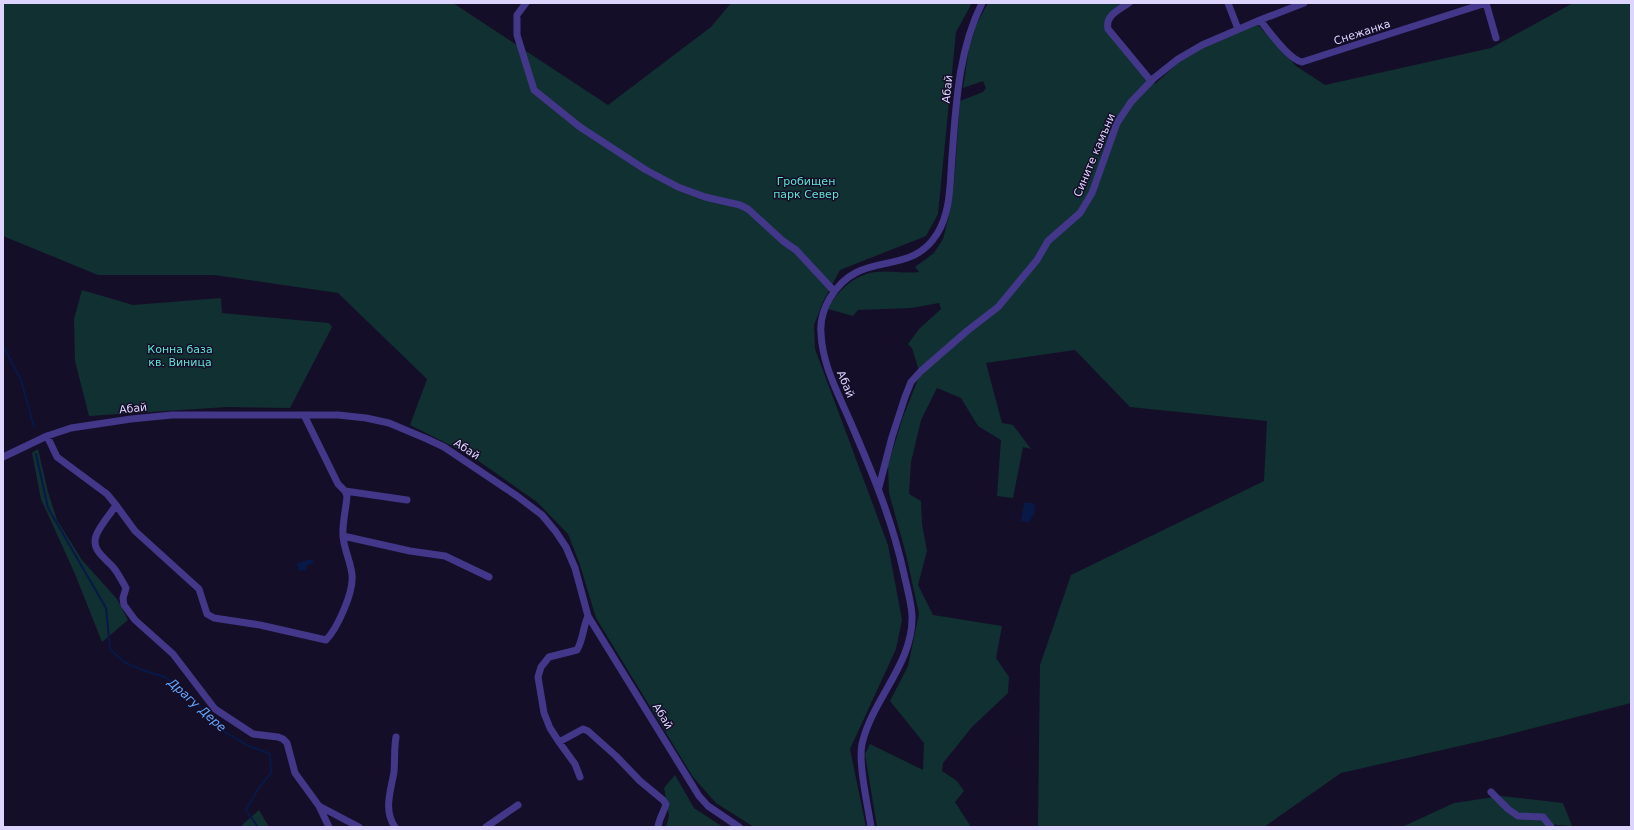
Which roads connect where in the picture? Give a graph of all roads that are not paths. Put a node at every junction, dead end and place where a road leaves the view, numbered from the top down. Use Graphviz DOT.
graph roads {
  1 [pos="526,3"];
  2 [pos="982,3"];
  3 [pos="1129,3"];
  4 [pos="1228,3"];
  5 [pos="1304,3"];
  6 [pos="1486,3"];
  7 [pos="1260,20"];
  8 [pos="1238,29"];
  9 [pos="1496,38"];
  10 [pos="1151,81"];
  11 [pos="834,291"];
  12 [pos="304,415"];
  13 [pos="47,436"];
  14 [pos="3,457"];
  15 [pos="878,487"];
  16 [pos="345,490"];
  17 [pos="407,500"];
  18 [pos="116,505"];
  19 [pos="343,536"];
  20 [pos="489,577"];
  21 [pos="588,616"];
  22 [pos="396,737"];
  23 [pos="559,742"];
  24 [pos="580,777"];
  25 [pos="1491,792"];
  26 [pos="319,806"];
  27 [pos="518,806"];
  28 [pos="329,827"];
  29 [pos="359,827"];
  30 [pos="395,827"];
  31 [pos="486,827"];
  32 [pos="658,827"];
  33 [pos="739,827"];
  34 [pos="871,827"];
  35 [pos="1551,827"];
  1 -- 11 [label="street"];
  2 -- 11 [label="street, Абай"];
  3 -- 10 [label="street"];
  4 -- 8 [label="street"];
  5 -- 7 [label="street, Сините камъни"];
  6 -- 7 [label="street, Снежанка"];
  6 -- 9 [label="street"];
  7 -- 8 [label="street, Сините камъни"];
  8 -- 10 [label="street, Сините камъни"];
  10 -- 15 [label="street, Сините камъни"];
  11 -- 15 [label="street, Абай"];
  12 -- 13 [label="street, Абай"];
  12 -- 16 [label="street"];
  12 -- 21 [label="street, Абай"];
  13 -- 14 [label="street, Абай"];
  13 -- 18 [label="street"];
  15 -- 34 [label="street, Абай"];
  16 -- 17 [label="street"];
  16 -- 19 [label="street"];
  18 -- 19 [label="street"];
  18 -- 26 [label="street"];
  19 -- 20 [label="street"];
  21 -- 23 [label="street"];
  21 -- 33 [label="street, Абай"];
  22 -- 30 [label="street"];
  23 -- 24 [label="street"];
  23 -- 32 [label="street"];
  25 -- 35 [label="street"];
  26 -- 28 [label="street"];
  26 -- 29 [label="street"];
  27 -- 31 [label="street"];
}
